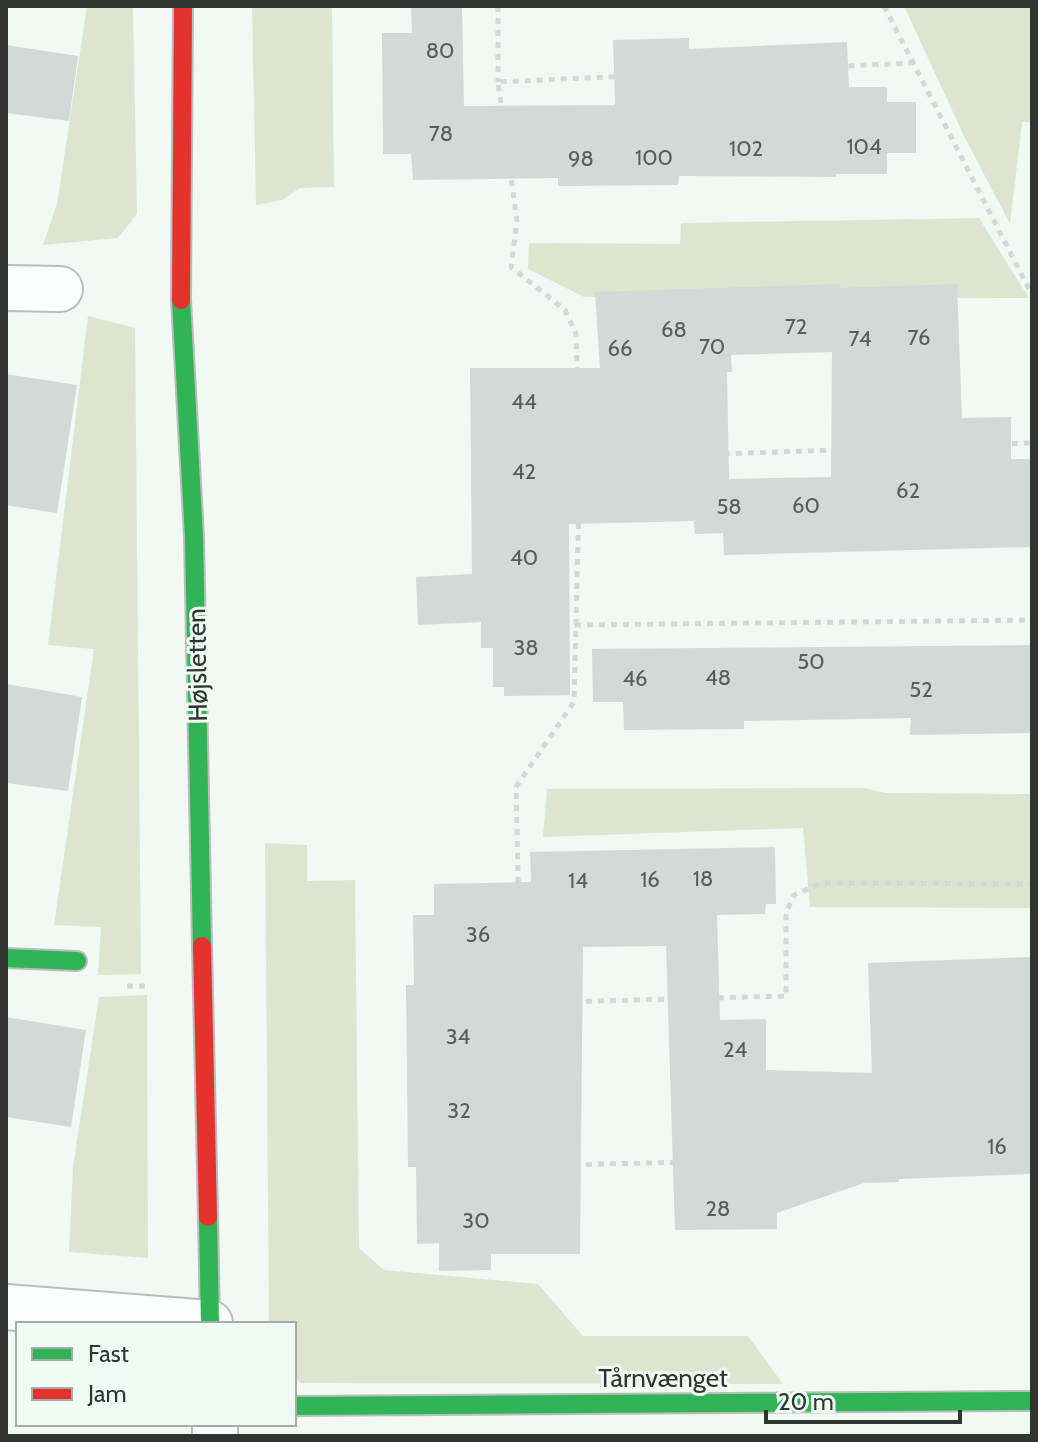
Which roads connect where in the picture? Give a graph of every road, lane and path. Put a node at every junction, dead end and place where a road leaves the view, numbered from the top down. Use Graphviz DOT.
graph roads {
  1 [pos="183,6"];
  2 [pos="498,6"];
  3 [pos="884,6"];
  4 [pos="911,63"];
  5 [pos="498,82"];
  6 [pos="6,288"];
  7 [pos="60,289"];
  8 [pos="1032,295"];
  9 [pos="1032,443"];
  10 [pos="580,459"];
  11 [pos="1032,620"];
  12 [pos="575,625"];
  13 [pos="1032,884"];
  14 [pos="6,958"];
  15 [pos="77,961"];
  16 [pos="202,985"];
  17 [pos="521,1003"];
  18 [pos="772,1160"];
  19 [pos="6,1307"];
  20 [pos="197,1322"];
  21 [pos="210,1322"];
  22 [pos="1032,1401"];
  23 [pos="296,1406"];
  1 -- 16 [label="street, Højsletten"];
  2 -- 5 [label="path"];
  3 -- 4 [label="path"];
  4 -- 5 [label="path"];
  4 -- 8 [label="path"];
  5 -- 10 [label="path"];
  6 -- 7 [label="street"];
  9 -- 10 [label="path"];
  10 -- 12 [label="path"];
  11 -- 12 [label="path"];
  12 -- 17 [label="path"];
  13 -- 17 [label="path"];
  14 -- 15 [label="street"];
  15 -- 16 [label="path"];
  16 -- 21 [label="street, Højsletten"];
  17 -- 18 [label="path"];
  19 -- 20 [label="street"];
  22 -- 23 [label="street, Tårnvænget"];
}
